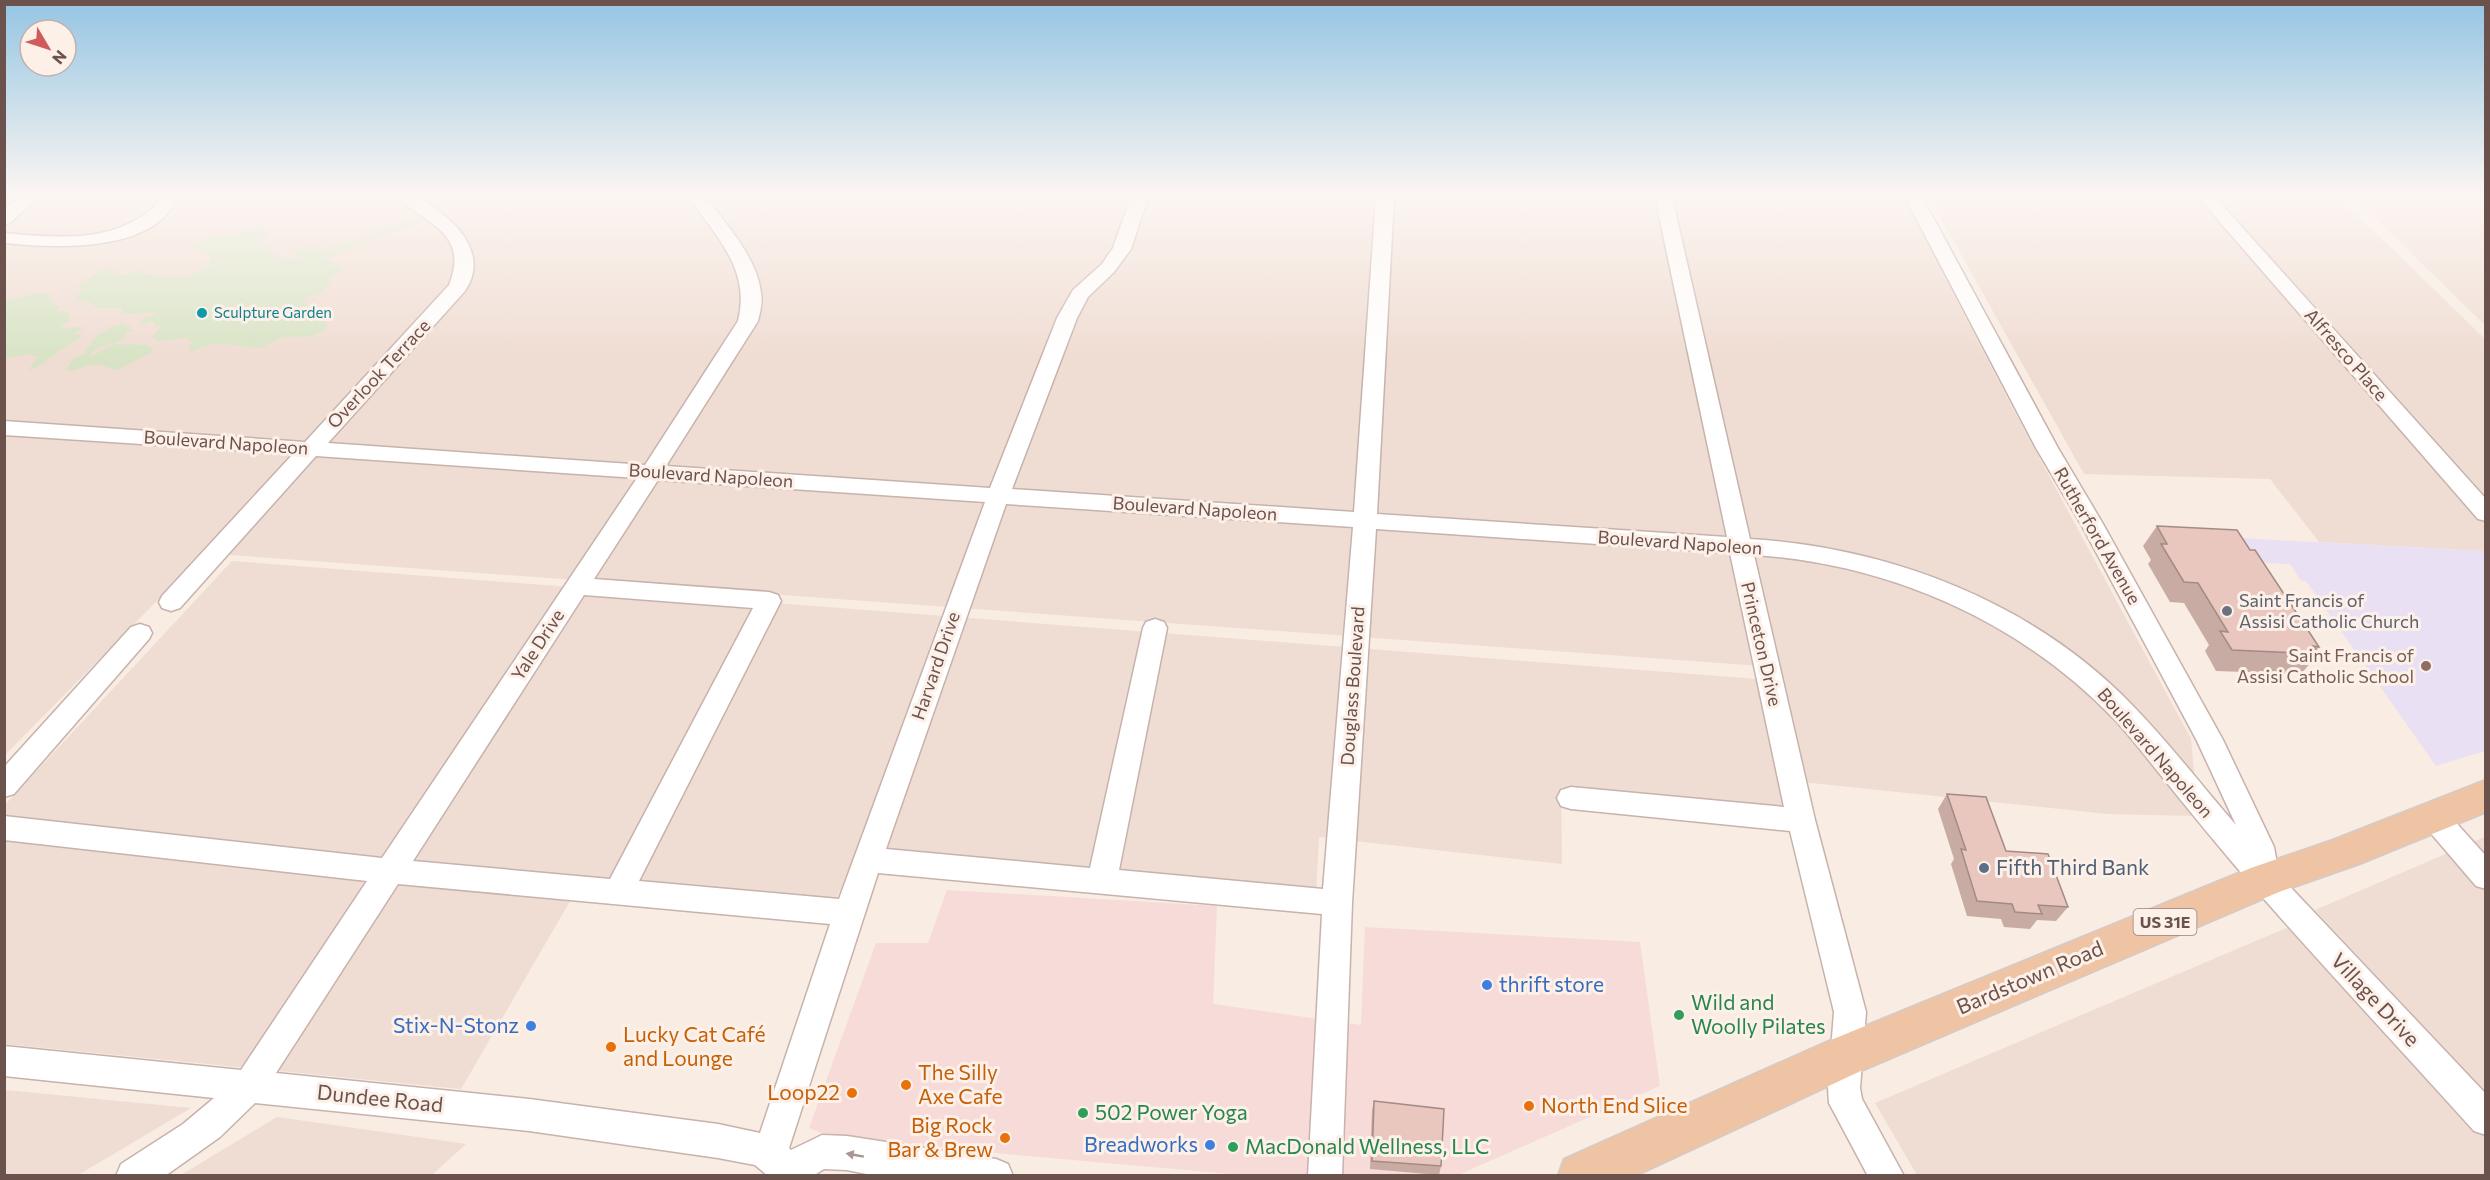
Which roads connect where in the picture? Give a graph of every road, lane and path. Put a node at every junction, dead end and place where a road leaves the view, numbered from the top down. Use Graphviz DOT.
graph roads {
  1 [pos="465,252"];
  2 [pos="735,252"];
  3 [pos="1120,252"];
  4 [pos="1382,252"];
  5 [pos="1675,252"];
  6 [pos="1942,252"];
  7 [pos="2255,252"];
  8 [pos="4,428"];
  9 [pos="310,449"];
  10 [pos="652,471"];
  11 [pos="999,496"];
  12 [pos="2486,514"];
  13 [pos="1365,521"];
  14 [pos="1739,547"];
  15 [pos="578,586"];
  16 [pos="171,602"];
  17 [pos="1155,628"];
  18 [pos="140,633"];
  19 [pos="4,786"];
  20 [pos="2486,795"];
  21 [pos="1571,798"];
  22 [pos="2432,815"];
  23 [pos="1801,820"];
  24 [pos="4,828"];
  25 [pos="868,860"];
  26 [pos="389,871"];
  27 [pos="2486,877"];
  28 [pos="2265,880"];
  29 [pos="1102,882"];
  30 [pos="618,892"];
  31 [pos="1337,903"];
  32 [pos="849,913"];
  33 [pos="1847,1055"];
  34 [pos="4,1061"];
  35 [pos="249,1086"];
  36 [pos="2486,1119"];
  37 [pos="776,1163"];
  38 [pos="133,1176"];
  39 [pos="996,1176"];
  40 [pos="1325,1176"];
  41 [pos="1581,1176"];
  42 [pos="1887,1176"];
  1 -- 9 [label="street, Overlook Terrace"];
  2 -- 10 [label="street, Yale Drive"];
  3 -- 11 [label="street, Harvard Drive"];
  4 -- 13 [label="street, Douglass Boulevard"];
  5 -- 14 [label="street, Princeton Drive"];
  6 -- 28 [label="street, Rutherford Avenue"];
  7 -- 12 [label="street, Alfresco Place"];
  8 -- 9 [label="street, Boulevard Napoleon"];
  9 -- 10 [label="street, Boulevard Napoleon"];
  9 -- 16 [label="street, Overlook Terrace"];
  10 -- 11 [label="street, Boulevard Napoleon"];
  10 -- 15 [label="street, Yale Drive"];
  11 -- 13 [label="street, Boulevard Napoleon"];
  11 -- 25 [label="street, Harvard Drive"];
  13 -- 14 [label="street, Boulevard Napoleon"];
  13 -- 31 [label="street, Douglass Boulevard"];
  14 -- 23 [label="street, Princeton Drive"];
  14 -- 28 [label="street, Boulevard Napoleon"];
  15 -- 26 [label="street, Yale Drive"];
  15 -- 30 [label="street"];
  17 -- 29 [label="street"];
  18 -- 19 [label="street"];
  20 -- 22 [label="main road, Bardstown Road / US 31E"];
  21 -- 23 [label="street"];
  22 -- 27 [label="street"];
  22 -- 28 [label="main road, Bardstown Road / US 31E"];
  23 -- 33 [label="street, Princeton Drive"];
  24 -- 26 [label="street"];
  25 -- 29 [label="street"];
  25 -- 32 [label="street, Harvard Drive"];
  26 -- 30 [label="street"];
  26 -- 35 [label="street, Yale Drive"];
  28 -- 33 [label="main road, Bardstown Road / US 31E"];
  28 -- 36 [label="street, Village Drive"];
  29 -- 31 [label="street"];
  30 -- 32 [label="street"];
  31 -- 40 [label="street, Douglass Boulevard"];
  32 -- 37 [label="street, Harvard Drive"];
  33 -- 41 [label="main road, Bardstown Road / US 31E"];
  33 -- 42 [label="street, Princeton Drive"];
  34 -- 35 [label="street, Dundee Road"];
  35 -- 37 [label="street, Dundee Road"];
  35 -- 38 [label="street, Yale Drive"];
  39 -- 37 [label="street, one-way"];
}
